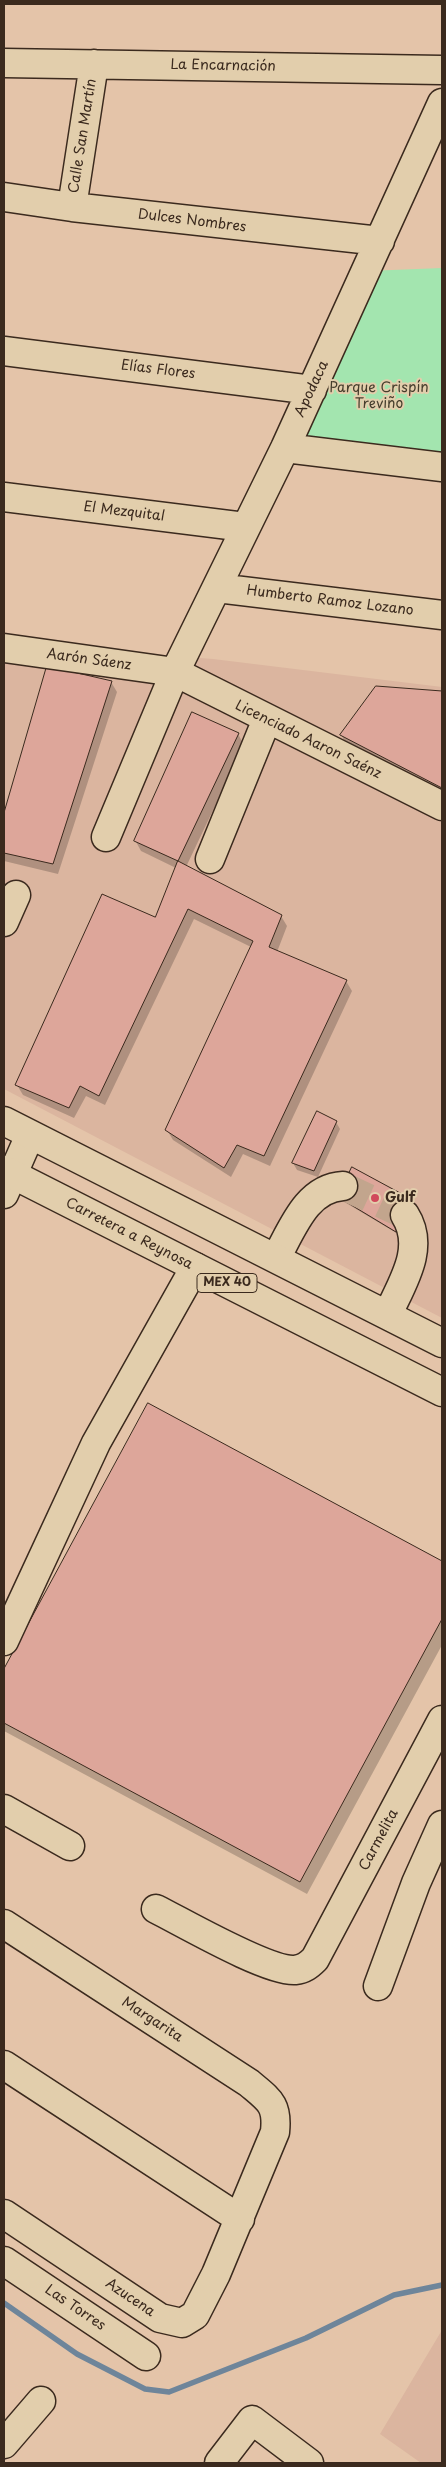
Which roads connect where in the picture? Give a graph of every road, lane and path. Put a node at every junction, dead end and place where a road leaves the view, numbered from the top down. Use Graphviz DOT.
graph roads {
  1 [pos="4,63"];
  2 [pos="94,64"];
  3 [pos="442,70"];
  4 [pos="442,103"];
  5 [pos="4,197"];
  6 [pos="72,207"];
  7 [pos="380,241"];
  8 [pos="4,351"];
  9 [pos="312,390"];
  10 [pos="285,448"];
  11 [pos="442,467"];
  12 [pos="4,497"];
  13 [pos="245,527"];
  14 [pos="217,588"];
  15 [pos="442,615"];
  16 [pos="4,648"];
  17 [pos="175,672"];
  18 [pos="267,719"];
  19 [pos="442,806"];
  20 [pos="106,837"];
  21 [pos="210,859"];
  22 [pos="16,895"];
  23 [pos="4,922"];
  24 [pos="4,1121"];
  25 [pos="30,1136"];
  26 [pos="6,1180"];
  27 [pos="343,1186"];
  28 [pos="405,1215"];
  29 [pos="276,1258"];
  30 [pos="195,1267"];
  31 [pos="388,1314"];
  32 [pos="442,1343"];
  33 [pos="442,1392"];
  34 [pos="4,1641"];
  35 [pos="442,1720"];
  36 [pos="4,1809"];
  37 [pos="442,1825"];
  38 [pos="70,1846"];
  39 [pos="156,1909"];
  40 [pos="4,1924"];
  41 [pos="378,1986"];
  42 [pos="4,2065"];
  43 [pos="275,2132"];
  44 [pos="4,2214"];
  45 [pos="240,2219"];
  46 [pos="4,2261"];
  47 [pos="109,2284"];
  48 [pos="87,2315"];
  49 [pos="146,2356"];
  50 [pos="41,2401"];
  51 [pos="4,2444"];
  52 [pos="219,2463"];
  53 [pos="309,2463"];
  1 -- 2 [label="street, La Encarnación"];
  2 -- 3 [label="street, La Encarnación"];
  2 -- 6 [label="street, Calle San Martín"];
  4 -- 7 [label="street, Apodaca"];
  5 -- 6 [label="street, Dulces Nombres"];
  6 -- 7 [label="street, Dulces Nombres"];
  7 -- 9 [label="street, Apodaca"];
  8 -- 9 [label="street, Elías Flores"];
  9 -- 10 [label="street, Apodaca"];
  10 -- 11 [label="street"];
  10 -- 13 [label="street, Apodaca"];
  12 -- 13 [label="street, El Mezquital"];
  13 -- 14 [label="street, Apodaca"];
  14 -- 15 [label="street, Humberto Ramoz Lozano"];
  14 -- 17 [label="street, Apodaca"];
  16 -- 17 [label="street, Aarón Sáenz"];
  17 -- 18 [label="street, Licenciado Aaron Saénz"];
  17 -- 20 [label="street, Apodaca"];
  18 -- 19 [label="street, Licenciado Aaron Saénz"];
  18 -- 21 [label="street"];
  22 -- 23 [label="street"];
  24 -- 25 [label="street"];
  25 -- 26 [label="street"];
  25 -- 29 [label="street"];
  26 -- 30 [label="street, Carretera a Reynosa / MEX 40"];
  27 -- 29 [label="street"];
  28 -- 31 [label="street"];
  29 -- 31 [label="street"];
  30 -- 33 [label="street, Carretera a Reynosa / MEX 40"];
  30 -- 34 [label="street"];
  31 -- 32 [label="street"];
  35 -- 39 [label="street, Carmelita"];
  36 -- 38 [label="street"];
  37 -- 41 [label="street"];
  40 -- 43 [label="street, Margarita"];
  42 -- 45 [label="street"];
  43 -- 45 [label="street, Azucena"];
  44 -- 47 [label="street, Azucena"];
  45 -- 47 [label="street, Azucena"];
  46 -- 48 [label="street, Las Torres"];
  47 -- 48 [label="street"];
  48 -- 49 [label="street, Las Torres"];
  50 -- 51 [label="street"];
  52 -- 53 [label="street"];
}
